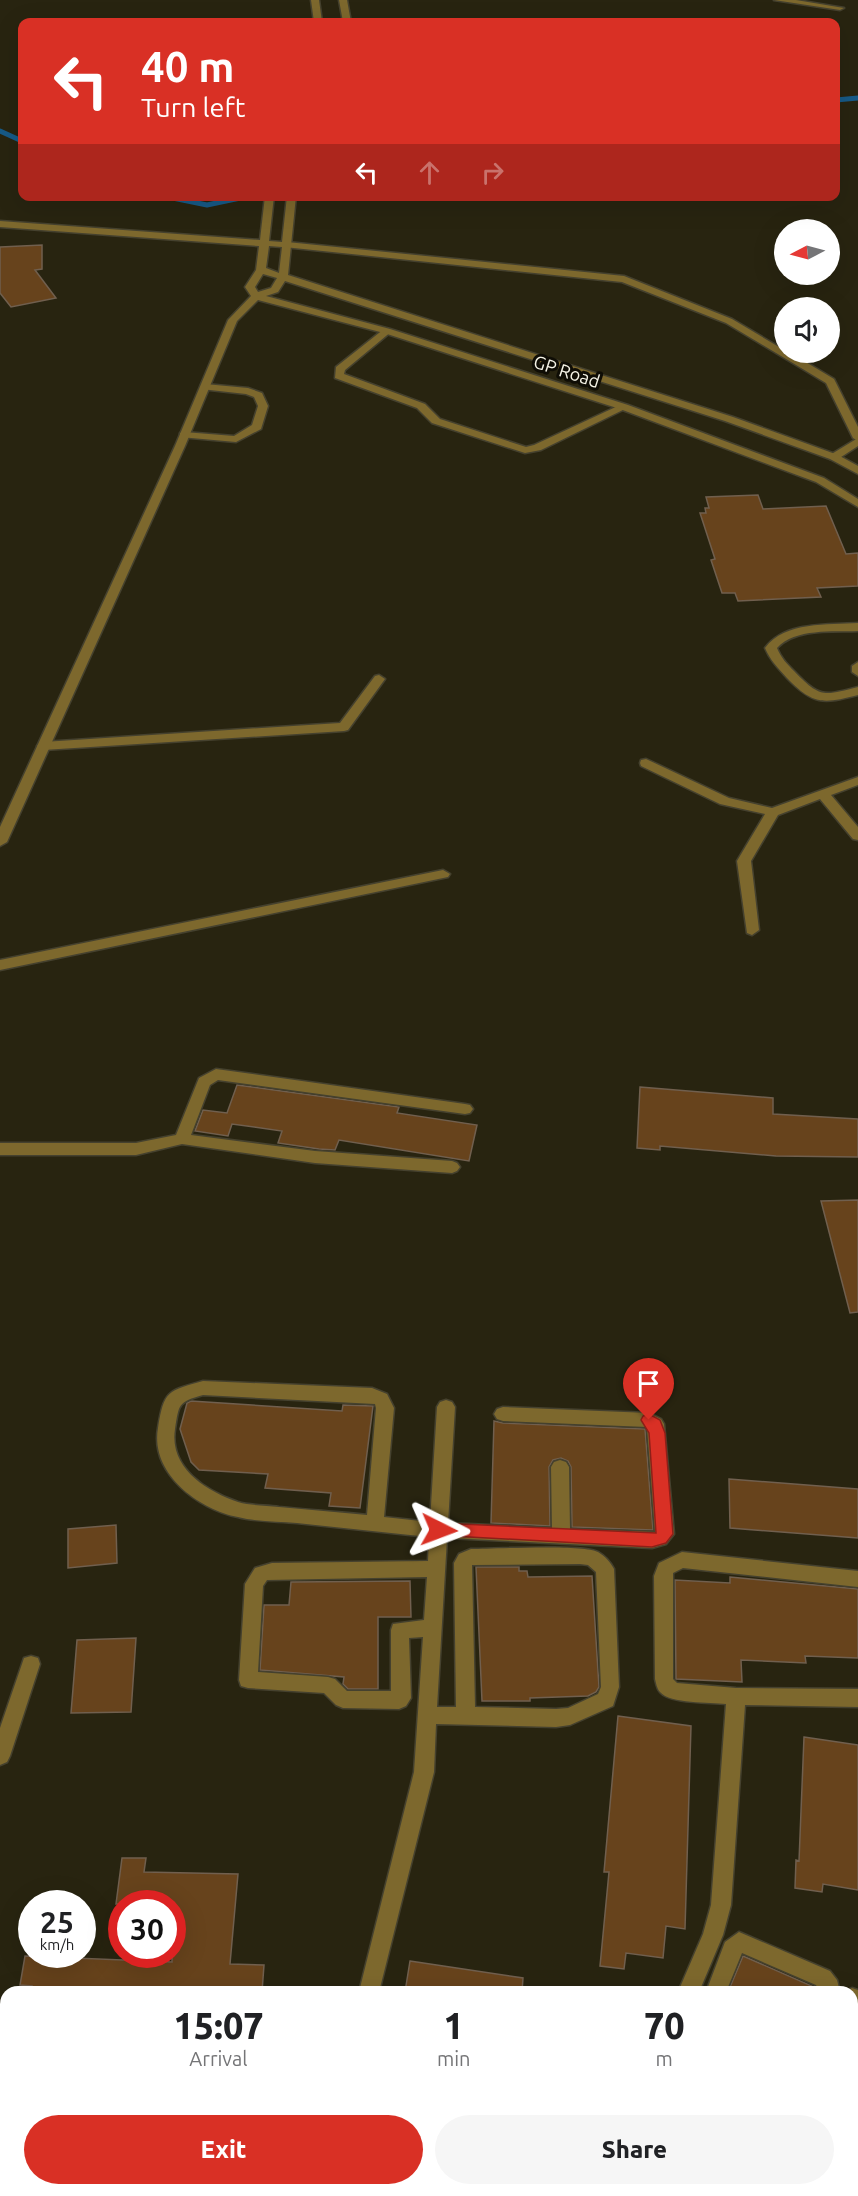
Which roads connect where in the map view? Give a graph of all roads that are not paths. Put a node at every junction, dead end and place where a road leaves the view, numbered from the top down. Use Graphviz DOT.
graph roads {
  1 [pos="315,0"];
  2 [pos="343,0"];
  3 [pos="778,0"];
  4 [pos="840,8"];
  5 [pos="317,18"];
  6 [pos="346,18"];
  7 [pos="269,201"];
  8 [pos="291,201"];
  9 [pos="0,224"];
  10 [pos="265,243"];
  11 [pos="287,245"];
  12 [pos="261,270"];
  13 [pos="283,277"];
  14 [pos="256,296"];
  15 [pos="387,331"];
  16 [pos="205,387"];
  17 [pos="624,407"];
  18 [pos="184,435"];
  19 [pos="858,440"];
  20 [pos="834,457"];
  21 [pos="858,471"];
  22 [pos="858,504"];
  23 [pos="858,627"];
  24 [pos="858,666"];
  25 [pos="858,672"];
  26 [pos="379,679"];
  27 [pos="858,691"];
  28 [pos="42,746"];
  29 [pos="646,764"];
  30 [pos="858,781"];
  31 [pos="823,794"];
  32 [pos="773,812"];
  33 [pos="858,836"];
  34 [pos="0,842"];
  35 [pos="443,874"];
  36 [pos="752,930"];
  37 [pos="0,964"];
  38 [pos="465,1109"];
  39 [pos="182,1139"];
  40 [pos="0,1149"];
  41 [pos="452,1167"];
  42 [pos="446,1407"];
  43 [pos="503,1414"];
  44 [pos="560,1467"];
  45 [pos="375,1524"];
  46 [pos="439,1530"];
  47 [pos="561,1536"];
  48 [pos="436,1569"];
  49 [pos="858,1579"];
  50 [pos="433,1628"];
  51 [pos="31,1664"];
  52 [pos="736,1696"];
  53 [pos="858,1698"];
  54 [pos="428,1715"];
  55 [pos="466,1716"];
  56 [pos="0,1756"];
  57 [pos="370,1986"];
  58 [pos="691,1986"];
  59 [pos="718,1986"];
  60 [pos="829,1986"];
  1 -- 5 [label="street"];
  2 -- 6 [label="street"];
  3 -- 4 [label="street"];
  7 -- 10 [label="street"];
  8 -- 11 [label="street"];
  9 -- 10 [label="street"];
  10 -- 11 [label="street"];
  10 -- 12 [label="street"];
  11 -- 13 [label="street"];
  11 -- 19 [label="street"];
  12 -- 13 [label="street, GP Road"];
  12 -- 14 [label="street"];
  13 -- 14 [label="street"];
  13 -- 20 [label="street, GP Road"];
  14 -- 15 [label="street, GP Road"];
  14 -- 16 [label="street"];
  15 -- 17 [label="street, GP Road"];
  15 -- 17 [label="street"];
  16 -- 18 [label="street"];
  16 -- 18 [label="street"];
  17 -- 22 [label="street, GP Road"];
  18 -- 28 [label="street"];
  19 -- 20 [label="street"];
  20 -- 21 [label="street, GP Road"];
  23 -- 27 [label="street"];
  24 -- 25 [label="street"];
  26 -- 28 [label="street"];
  28 -- 34 [label="street"];
  29 -- 32 [label="street"];
  30 -- 31 [label="street"];
  31 -- 32 [label="street"];
  31 -- 33 [label="street"];
  32 -- 36 [label="street"];
  35 -- 37 [label="street"];
  38 -- 39 [label="street"];
  39 -- 40 [label="street"];
  39 -- 41 [label="street"];
  42 -- 46 [label="street"];
  43 -- 47 [label="street"];
  44 -- 47 [label="street"];
  45 -- 45 [label="street"];
  45 -- 46 [label="street"];
  46 -- 47 [label="street"];
  46 -- 48 [label="street"];
  48 -- 50 [label="street"];
  48 -- 50 [label="street"];
  49 -- 52 [label="street"];
  50 -- 54 [label="street"];
  51 -- 56 [label="street"];
  52 -- 53 [label="street"];
  52 -- 58 [label="street"];
  54 -- 55 [label="street"];
  54 -- 57 [label="street"];
  55 -- 55 [label="street"];
  59 -- 60 [label="street"];
}
